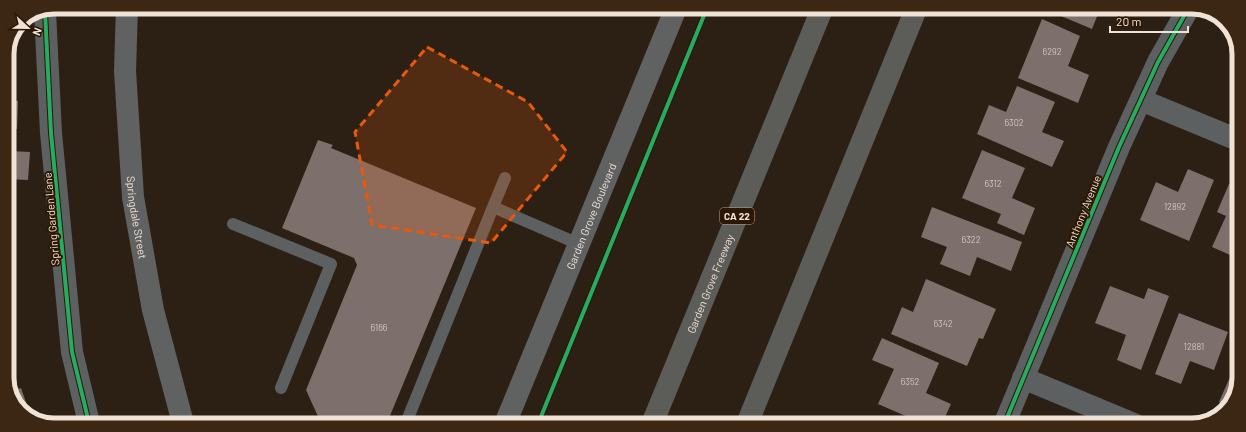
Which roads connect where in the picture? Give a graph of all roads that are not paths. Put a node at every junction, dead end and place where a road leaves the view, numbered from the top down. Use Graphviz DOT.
graph roads {
  1 [pos="127,14"];
  2 [pos="674,14"];
  3 [pos="820,14"];
  4 [pos="914,14"];
  5 [pos="1185,14"];
  6 [pos="45,15"];
  7 [pos="1141,100"];
  8 [pos="1232,138"];
  9 [pos="505,178"];
  10 [pos="493,207"];
  11 [pos="233,224"];
  12 [pos="579,244"];
  13 [pos="1023,378"];
  14 [pos="281,388"];
  15 [pos="88,418"];
  16 [pos="181,418"];
  17 [pos="408,418"];
  18 [pos="507,418"];
  19 [pos="654,418"];
  20 [pos="749,418"];
  21 [pos="1007,418"];
  22 [pos="1119,418"];
  1 -- 16 [label="main road, Springdale Street"];
  2 -- 12 [label="main road, Garden Grove Boulevard"];
  3 -- 19 [label="highway, Garden Grove Freeway / CA 22"];
  4 -- 20 [label="highway"];
  5 -- 7 [label="street, Anthony Avenue"];
  6 -- 15 [label="street, Spring Garden Lane"];
  7 -- 8 [label="street"];
  7 -- 13 [label="street, Anthony Avenue"];
  9 -- 10 [label="lane"];
  10 -- 12 [label="lane"];
  10 -- 17 [label="lane"];
  11 -- 14 [label="lane"];
  12 -- 18 [label="main road, Garden Grove Boulevard"];
  13 -- 21 [label="street, Anthony Avenue"];
  13 -- 22 [label="street"];
}
